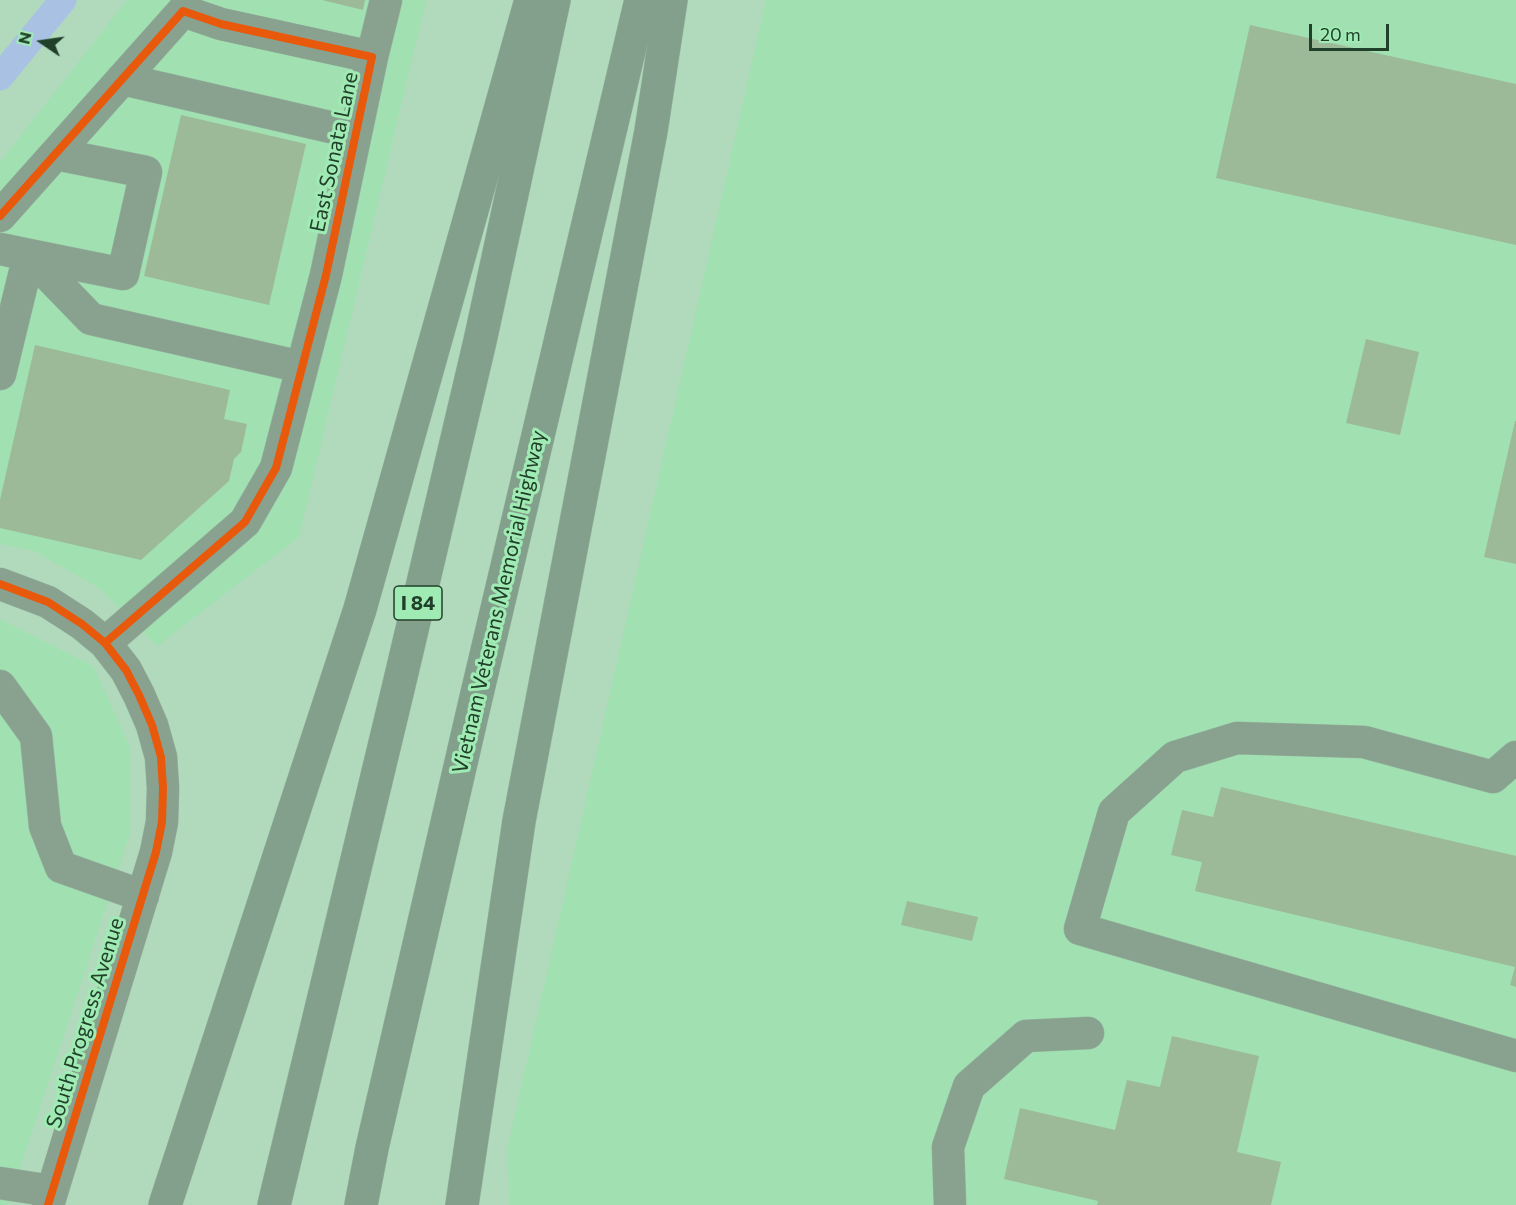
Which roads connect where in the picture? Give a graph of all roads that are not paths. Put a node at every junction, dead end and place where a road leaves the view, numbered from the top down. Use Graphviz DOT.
graph roads {
  1 [pos="387,0"];
  2 [pos="531,0"];
  3 [pos="554,0"];
  4 [pos="641,0"];
  5 [pos="671,0"];
  6 [pos="372,57"];
  7 [pos="122,79"];
  8 [pos="356,133"];
  9 [pos="56,153"];
  10 [pos="0,216"];
  11 [pos="14,252"];
  12 [pos="302,367"];
  13 [pos="0,374"];
  14 [pos="0,584"];
  15 [pos="105,643"];
  16 [pos="0,686"];
  17 [pos="1516,757"];
  18 [pos="143,896"];
  19 [pos="1088,1034"];
  20 [pos="1516,1056"];
  21 [pos="0,1183"];
  22 [pos="50,1198"];
  23 [pos="165,1205"];
  24 [pos="274,1205"];
  25 [pos="361,1205"];
  26 [pos="462,1205"];
  27 [pos="950,1205"];
  1 -- 6 [label="street"];
  2 -- 23 [label="highway"];
  3 -- 24 [label="highway, I 84"];
  4 -- 25 [label="highway, Vietnam Veterans Memorial Highway"];
  5 -- 26 [label="highway"];
  6 -- 7 [label="street, East Sonata Lane"];
  6 -- 8 [label="street, East Sonata Lane"];
  7 -- 8 [label="street"];
  7 -- 9 [label="street, East Sonata Lane"];
  8 -- 12 [label="street, East Sonata Lane"];
  9 -- 10 [label="street, East Sonata Lane"];
  9 -- 11 [label="street"];
  11 -- 12 [label="street"];
  11 -- 13 [label="street"];
  12 -- 15 [label="street, East Sonata Lane"];
  14 -- 15 [label="street, South Progress Avenue"];
  15 -- 18 [label="street, South Progress Avenue"];
  16 -- 18 [label="street"];
  17 -- 20 [label="street"];
  18 -- 22 [label="street, South Progress Avenue"];
  19 -- 27 [label="street"];
  21 -- 22 [label="street"];
}
